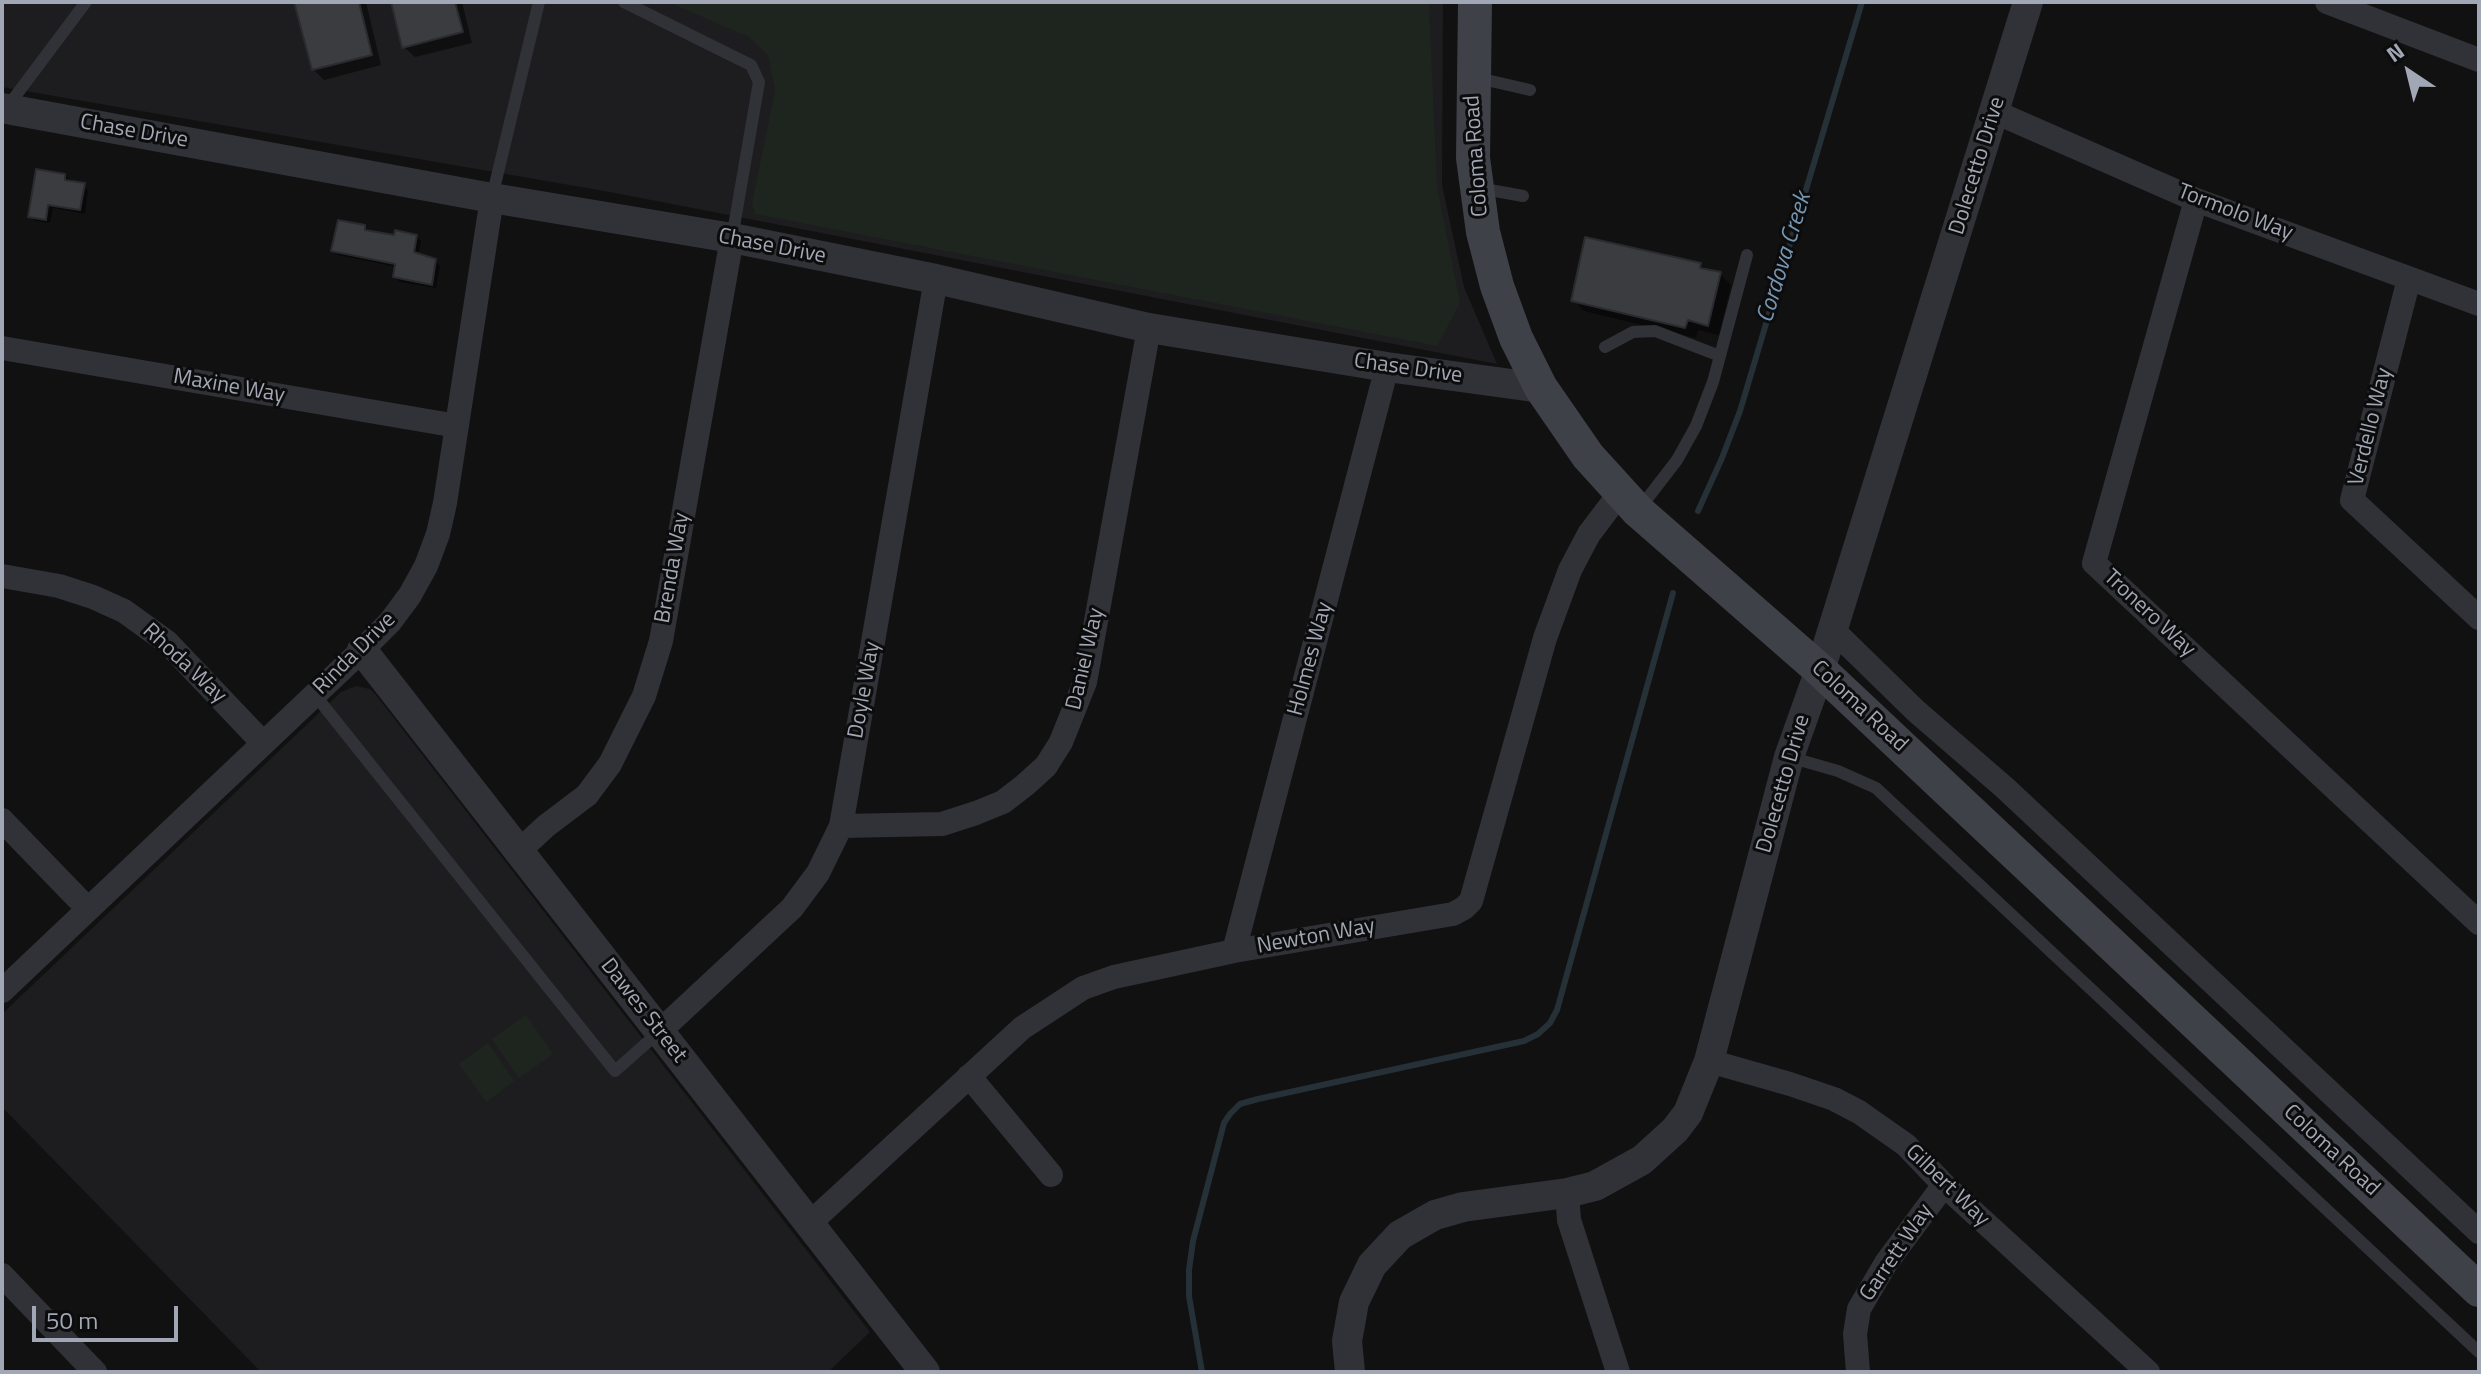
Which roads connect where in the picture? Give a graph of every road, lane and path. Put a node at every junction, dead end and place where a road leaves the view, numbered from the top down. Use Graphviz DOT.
graph roads {
  1 [pos="86,2"];
  2 [pos="539,2"];
  3 [pos="1475,2"];
  4 [pos="2028,2"];
  5 [pos="2327,2"];
  6 [pos="630,3"];
  7 [pos="2479,60"];
  8 [pos="1473,77"];
  9 [pos="1530,90"];
  10 [pos="4,108"];
  11 [pos="1995,112"];
  12 [pos="1476,188"];
  13 [pos="1523,196"];
  14 [pos="492,198"];
  15 [pos="2196,200"];
  16 [pos="732,238"];
  17 [pos="1747,255"];
  18 [pos="936,279"];
  19 [pos="2409,279"];
  20 [pos="2479,304"];
  21 [pos="1149,328"];
  22 [pos="1605,347"];
  23 [pos="2,348"];
  24 [pos="1720,356"];
  25 [pos="1387,367"];
  26 [pos="1541,388"];
  27 [pos="457,426"];
  28 [pos="1629,502"];
  29 [pos="2,576"];
  30 [pos="2479,618"];
  31 [pos="1833,630"];
  32 [pos="362,650"];
  33 [pos="1820,670"];
  34 [pos="315,695"];
  35 [pos="263,743"];
  36 [pos="1789,757"];
  37 [pos="2,820"];
  38 [pos="841,826"];
  39 [pos="519,851"];
  40 [pos="88,909"];
  41 [pos="2479,923"];
  42 [pos="1234,951"];
  43 [pos="2,991"];
  44 [pos="659,1032"];
  45 [pos="1709,1061"];
  46 [pos="969,1076"];
  47 [pos="1051,1175"];
  48 [pos="1944,1185"];
  49 [pos="1567,1193"];
  50 [pos="810,1223"];
  51 [pos="2479,1232"];
  52 [pos="2,1275"];
  53 [pos="2479,1290"];
  54 [pos="2479,1352"];
  55 [pos="95,1372"];
  56 [pos="925,1372"];
  57 [pos="1350,1372"];
  58 [pos="1618,1372"];
  59 [pos="1858,1372"];
  60 [pos="2148,1372"];
  1 -- 10 [label="lane"];
  2 -- 14 [label="lane"];
  3 -- 8 [label="main road, Coloma Road"];
  4 -- 11 [label="street, Dolecetto Drive"];
  5 -- 7 [label="street"];
  6 -- 16 [label="lane"];
  8 -- 9 [label="lane"];
  8 -- 12 [label="main road, Coloma Road"];
  10 -- 14 [label="street, Chase Drive"];
  11 -- 15 [label="street, Tormolo Way"];
  11 -- 31 [label="street, Dolecetto Drive"];
  12 -- 13 [label="lane"];
  12 -- 26 [label="main road, Coloma Road"];
  14 -- 16 [label="street, Chase Drive"];
  14 -- 27 [label="street, Rinda Drive"];
  15 -- 19 [label="street, Tormolo Way"];
  15 -- 41 [label="street, Tronero Way"];
  16 -- 18 [label="street, Chase Drive"];
  16 -- 39 [label="street, Brenda Way"];
  17 -- 24 [label="lane"];
  18 -- 21 [label="street, Chase Drive"];
  18 -- 38 [label="street, Doyle Way"];
  19 -- 20 [label="street, Tormolo Way"];
  19 -- 30 [label="street, Verdello Way"];
  21 -- 25 [label="street, Chase Drive"];
  21 -- 38 [label="street, Daniel Way"];
  22 -- 24 [label="lane"];
  23 -- 27 [label="street, Maxine Way"];
  24 -- 28 [label="lane"];
  25 -- 26 [label="street, Chase Drive"];
  25 -- 42 [label="street, Holmes Way"];
  26 -- 28 [label="main road, Coloma Road"];
  27 -- 32 [label="street, Rinda Drive"];
  28 -- 33 [label="main road, Coloma Road"];
  28 -- 42 [label="street, Newton Way"];
  29 -- 35 [label="street, Rhoda Way"];
  31 -- 33 [label="street, Dolecetto Drive"];
  31 -- 51 [label="street"];
  32 -- 34 [label="street, Rinda Drive"];
  32 -- 39 [label="street, Dawes Street"];
  33 -- 36 [label="street, Dolecetto Drive"];
  33 -- 53 [label="main road, Coloma Road"];
  34 -- 35 [label="street, Rinda Drive"];
  34 -- 44 [label="lane"];
  35 -- 40 [label="street, Rinda Drive"];
  36 -- 45 [label="street, Dolecetto Drive"];
  36 -- 54 [label="lane"];
  37 -- 40 [label="street"];
  38 -- 44 [label="street, Doyle Way"];
  39 -- 44 [label="street, Dawes Street"];
  40 -- 43 [label="street, Rinda Drive"];
  42 -- 46 [label="street, Newton Way"];
  44 -- 50 [label="street, Dawes Street"];
  45 -- 48 [label="street, Gilbert Way"];
  45 -- 49 [label="street, Dolecetto Drive"];
  46 -- 47 [label="street"];
  46 -- 50 [label="street, Newton Way"];
  48 -- 59 [label="street, Garrett Way"];
  48 -- 60 [label="street, Gilbert Way"];
  49 -- 57 [label="street, Dolecetto Drive"];
  49 -- 58 [label="street"];
  50 -- 56 [label="street, Dawes Street"];
  52 -- 55 [label="street"];
}
